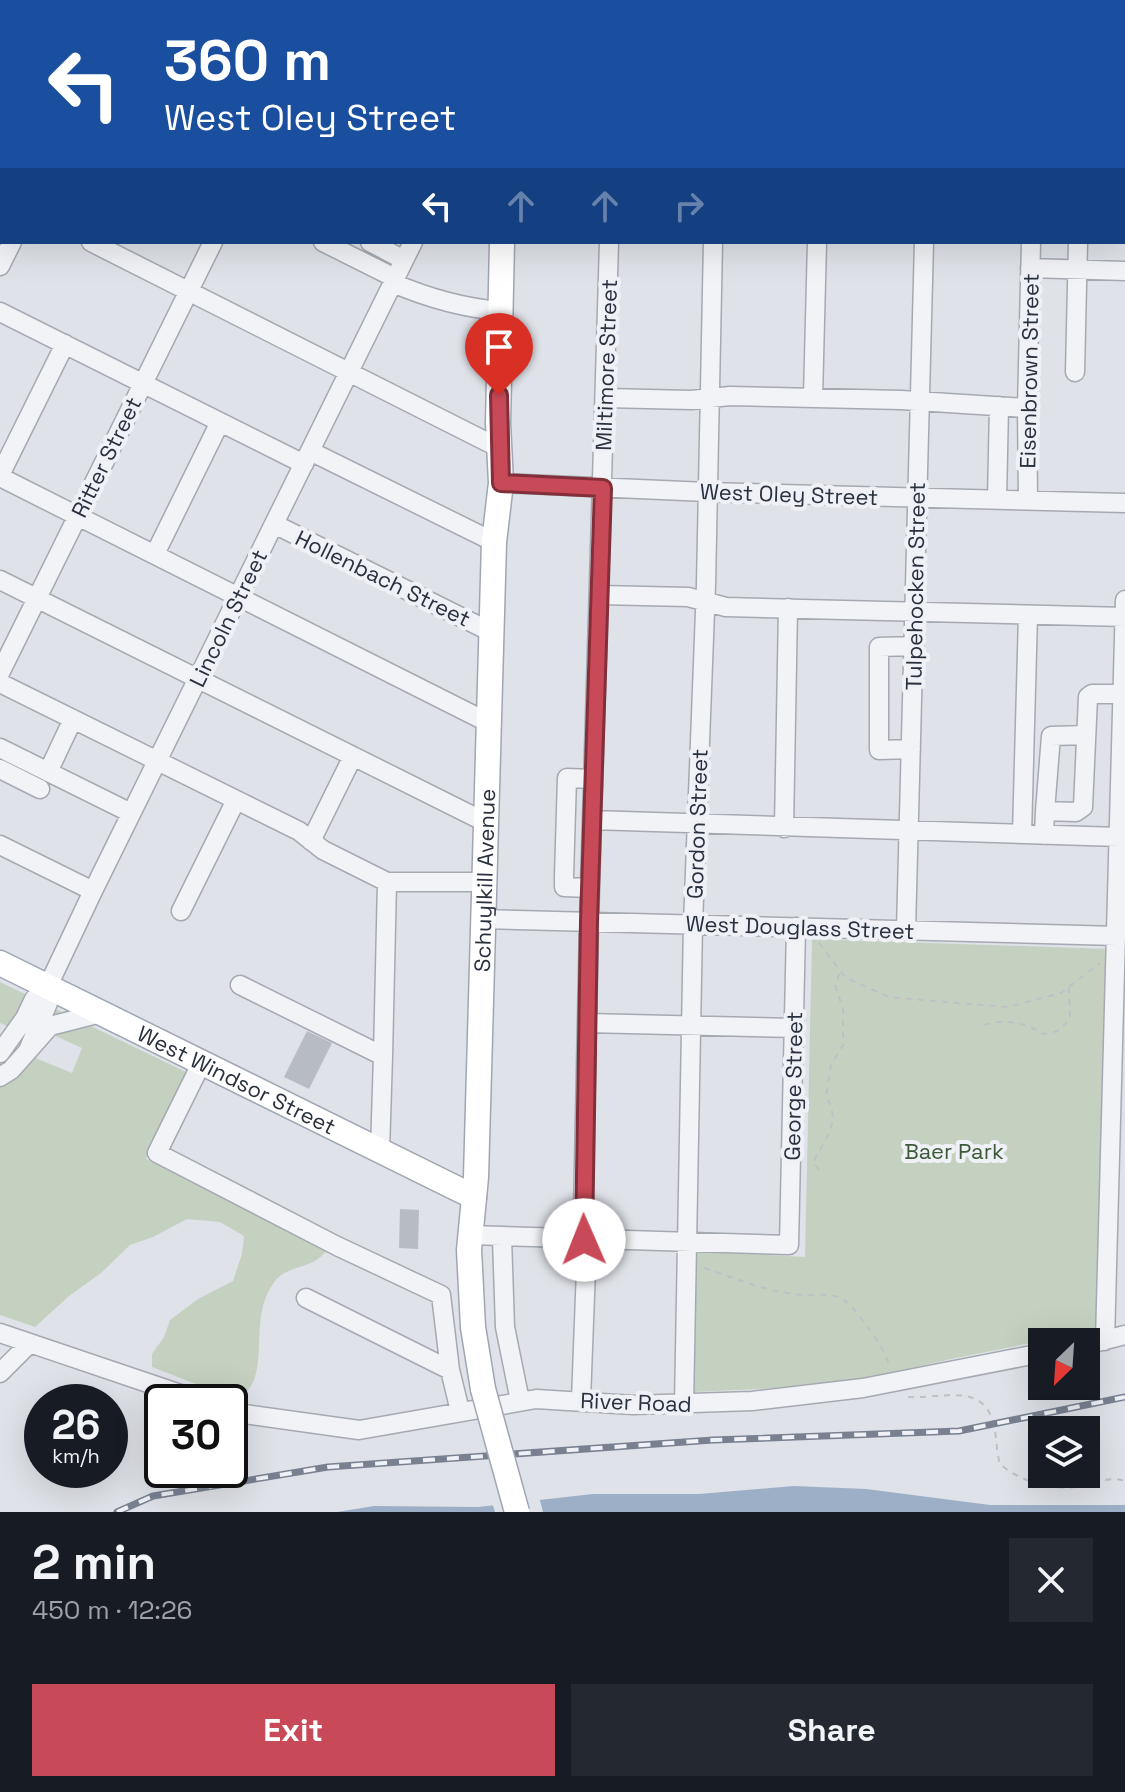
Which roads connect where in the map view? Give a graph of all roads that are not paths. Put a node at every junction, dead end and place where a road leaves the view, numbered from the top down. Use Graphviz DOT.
graph roads {
  1 [pos="11,244"];
  2 [pos="95,244"];
  3 [pos="212,244"];
  4 [pos="327,244"];
  5 [pos="375,244"];
  6 [pos="412,244"];
  7 [pos="502,244"];
  8 [pos="609,244"];
  9 [pos="713,244"];
  10 [pos="817,244"];
  11 [pos="924,244"];
  12 [pos="1031,244"];
  13 [pos="1078,244"];
  14 [pos="404,260"];
  15 [pos="0,266"];
  16 [pos="1030,268"];
  17 [pos="1078,270"];
  18 [pos="1125,271"];
  19 [pos="394,280"];
  20 [pos="189,291"];
  21 [pos="501,311"];
  22 [pos="0,312"];
  23 [pos="65,344"];
  24 [pos="349,371"];
  25 [pos="1075,372"];
  26 [pos="143,384"];
  27 [pos="605,398"];
  28 [pos="710,398"];
  29 [pos="813,398"];
  30 [pos="920,401"];
  31 [pos="999,406"];
  32 [pos="1027,408"];
  33 [pos="220,422"];
  34 [pos="499,448"];
  35 [pos="307,457"];
  36 [pos="0,476"];
  37 [pos="501,483"];
  38 [pos="603,488"];
  39 [pos="707,492"];
  40 [pos="917,498"];
  41 [pos="997,500"];
  42 [pos="1028,500"];
  43 [pos="1125,503"];
  44 [pos="78,516"];
  45 [pos="274,524"];
  46 [pos="494,542"];
  47 [pos="155,554"];
  48 [pos="0,580"];
  49 [pos="599,595"];
  50 [pos="238,596"];
  51 [pos="37,598"];
  52 [pos="1125,600"];
  53 [pos="704,601"];
  54 [pos="788,608"];
  55 [pos="914,611"];
  56 [pos="1028,615"];
  57 [pos="1125,617"];
  58 [pos="491,632"];
  59 [pos="914,646"];
  60 [pos="0,673"];
  61 [pos="198,678"];
  62 [pos="0,683"];
  63 [pos="1123,694"];
  64 [pos="73,719"];
  65 [pos="489,723"];
  66 [pos="1025,730"];
  67 [pos="1086,735"];
  68 [pos="1051,736"];
  69 [pos="0,748"];
  70 [pos="911,749"];
  71 [pos="353,756"];
  72 [pos="157,761"];
  73 [pos="0,769"];
  74 [pos="593,779"];
  75 [pos="44,780"];
  76 [pos="236,800"];
  77 [pos="1045,811"];
  78 [pos="131,813"];
  79 [pos="592,820"];
  80 [pos="485,822"];
  81 [pos="698,825"];
  82 [pos="784,828"];
  83 [pos="909,831"];
  84 [pos="1022,834"];
  85 [pos="1044,835"];
  86 [pos="1119,837"];
  87 [pos="311,841"];
  88 [pos="0,845"];
  89 [pos="387,882"];
  90 [pos="483,882"];
  91 [pos="590,888"];
  92 [pos="93,891"];
  93 [pos="181,911"];
  94 [pos="482,919"];
  95 [pos="589,921"];
  96 [pos="693,924"];
  97 [pos="801,927"];
  98 [pos="906,930"];
  99 [pos="1116,943"];
  100 [pos="0,963"];
  101 [pos="240,985"];
  102 [pos="46,990"];
  103 [pos="101,1013"];
  104 [pos="587,1023"];
  105 [pos="692,1025"];
  106 [pos="794,1028"];
  107 [pos="29,1048"];
  108 [pos="0,1053"];
  109 [pos="383,1056"];
  110 [pos="202,1062"];
  111 [pos="0,1077"];
  112 [pos="380,1151"];
  113 [pos="474,1197"];
  114 [pos="487,1237"];
  115 [pos="584,1240"];
  116 [pos="687,1242"];
  117 [pos="1116,1253"];
  118 [pos="306,1298"];
  119 [pos="0,1333"];
  120 [pos="1125,1335"];
  121 [pos="1105,1341"];
  122 [pos="1100,1342"];
  123 [pos="29,1344"];
  124 [pos="1028,1356"];
  125 [pos="450,1370"];
  126 [pos="0,1373"];
  127 [pos="154,1384"];
  128 [pos="581,1400"];
  129 [pos="520,1401"];
  130 [pos="684,1405"];
  131 [pos="460,1411"];
  132 [pos="248,1415"];
  133 [pos="517,1512"];
  1 -- 15 [label="street"];
  2 -- 20 [label="street"];
  3 -- 20 [label="street, Ritter Street"];
  4 -- 19 [label="street"];
  5 -- 14 [label="street"];
  6 -- 14 [label="street, Lincoln Street"];
  7 -- 21 [label="main road, Schuylkill Avenue"];
  8 -- 27 [label="street, Miltimore Street"];
  9 -- 28 [label="street, Gordon Street"];
  10 -- 29 [label="street"];
  11 -- 30 [label="street, Tulpehocken Street"];
  12 -- 16 [label="street, Eisenbrown Street"];
  13 -- 17 [label="street"];
  14 -- 19 [label="street, Lincoln Street"];
  16 -- 17 [label="street"];
  16 -- 32 [label="street, Eisenbrown Street"];
  17 -- 18 [label="street"];
  17 -- 25 [label="street"];
  19 -- 21 [label="street"];
  19 -- 24 [label="street, Lincoln Street"];
  20 -- 24 [label="street"];
  20 -- 26 [label="street, Ritter Street"];
  21 -- 34 [label="main road, Schuylkill Avenue"];
  22 -- 23 [label="street"];
  23 -- 26 [label="street"];
  23 -- 36 [label="street"];
  24 -- 34 [label="street"];
  24 -- 35 [label="street, Lincoln Street"];
  26 -- 33 [label="street"];
  26 -- 44 [label="street, Ritter Street"];
  27 -- 28 [label="street"];
  27 -- 38 [label="street, Miltimore Street"];
  28 -- 29 [label="street"];
  28 -- 39 [label="street, Gordon Street"];
  29 -- 30 [label="street"];
  30 -- 31 [label="street"];
  30 -- 40 [label="street, Tulpehocken Street"];
  31 -- 32 [label="street"];
  31 -- 41 [label="street"];
  32 -- 42 [label="street, Eisenbrown Street"];
  33 -- 35 [label="street"];
  33 -- 47 [label="street"];
  34 -- 37 [label="main road, Schuylkill Avenue"];
  35 -- 45 [label="street, Lincoln Street"];
  35 -- 46 [label="street"];
  36 -- 44 [label="street"];
  37 -- 38 [label="street, West Oley Street"];
  37 -- 46 [label="main road, Schuylkill Avenue"];
  38 -- 39 [label="street, West Oley Street"];
  38 -- 49 [label="street, Miltimore Street"];
  39 -- 40 [label="street, West Oley Street"];
  39 -- 53 [label="street, Gordon Street"];
  40 -- 41 [label="street, West Oley Street"];
  40 -- 55 [label="street, Tulpehocken Street"];
  41 -- 42 [label="street, West Oley Street"];
  42 -- 43 [label="street, West Oley Street"];
  44 -- 47 [label="street"];
  44 -- 51 [label="street, Ritter Street"];
  45 -- 50 [label="street, Lincoln Street"];
  45 -- 58 [label="street, Hollenbach Street"];
  46 -- 58 [label="main road, Schuylkill Avenue"];
  47 -- 50 [label="street"];
  48 -- 51 [label="street"];
  49 -- 53 [label="street"];
  49 -- 74 [label="street, Miltimore Street"];
  50 -- 61 [label="street, Lincoln Street"];
  50 -- 65 [label="street"];
  51 -- 60 [label="street, Ritter Street"];
  51 -- 61 [label="street"];
  52 -- 57 [label="street"];
  53 -- 54 [label="street"];
  53 -- 81 [label="street, Gordon Street"];
  54 -- 55 [label="street"];
  54 -- 82 [label="street"];
  55 -- 56 [label="street"];
  55 -- 59 [label="street, Tulpehocken Street"];
  56 -- 57 [label="street"];
  56 -- 66 [label="street"];
  57 -- 63 [label="street"];
  58 -- 65 [label="main road, Schuylkill Avenue"];
  59 -- 70 [label="street, Tulpehocken Street"];
  59 -- 70 [label="street"];
  61 -- 71 [label="street"];
  61 -- 72 [label="street, Lincoln Street"];
  62 -- 64 [label="street"];
  63 -- 67 [label="street"];
  63 -- 86 [label="street"];
  64 -- 72 [label="street"];
  64 -- 75 [label="street"];
  65 -- 80 [label="main road, Schuylkill Avenue"];
  66 -- 68 [label="street"];
  66 -- 84 [label="street"];
  67 -- 68 [label="street"];
  67 -- 77 [label="street"];
  68 -- 77 [label="street"];
  69 -- 75 [label="street"];
  70 -- 83 [label="street, Tulpehocken Street"];
  71 -- 80 [label="street"];
  71 -- 87 [label="street"];
  72 -- 76 [label="street"];
  72 -- 78 [label="street, Lincoln Street"];
  73 -- 75 [label="street"];
  74 -- 79 [label="street, Miltimore Street"];
  74 -- 91 [label="street"];
  75 -- 78 [label="street"];
  76 -- 87 [label="street"];
  76 -- 93 [label="street"];
  77 -- 85 [label="street"];
  78 -- 92 [label="street, Lincoln Street"];
  79 -- 81 [label="street"];
  79 -- 91 [label="street, Miltimore Street"];
  80 -- 90 [label="main road, Schuylkill Avenue"];
  81 -- 82 [label="street"];
  81 -- 96 [label="street, Gordon Street"];
  82 -- 83 [label="street"];
  83 -- 84 [label="street"];
  83 -- 98 [label="street, Tulpehocken Street"];
  84 -- 85 [label="street"];
  85 -- 86 [label="street"];
  86 -- 99 [label="street"];
  87 -- 89 [label="street"];
  88 -- 92 [label="street"];
  89 -- 90 [label="street"];
  89 -- 109 [label="street"];
  90 -- 94 [label="main road, Schuylkill Avenue"];
  91 -- 95 [label="street, Miltimore Street"];
  92 -- 102 [label="street, Lincoln Street"];
  94 -- 95 [label="street, West Douglass Street"];
  94 -- 113 [label="main road, Schuylkill Avenue"];
  95 -- 96 [label="street, West Douglass Street"];
  95 -- 104 [label="street, Miltimore Street"];
  96 -- 97 [label="street, West Douglass Street"];
  96 -- 105 [label="street, Gordon Street"];
  97 -- 98 [label="street, West Douglass Street"];
  97 -- 106 [label="street, George Street"];
  98 -- 99 [label="street, West Douglass Street"];
  99 -- 117 [label="street"];
  100 -- 102 [label="main road, West Windsor Street"];
  101 -- 109 [label="street"];
  102 -- 103 [label="main road, West Windsor Street"];
  102 -- 107 [label="street, Lincoln Street"];
  102 -- 108 [label="street, Lincoln Street"];
  103 -- 107 [label="street, Lincoln Street"];
  103 -- 110 [label="main road, West Windsor Street"];
  104 -- 105 [label="street"];
  104 -- 115 [label="street, Miltimore Street"];
  105 -- 106 [label="street"];
  105 -- 116 [label="street, Gordon Street"];
  106 -- 116 [label="street, George Street"];
  107 -- 111 [label="street, Lincoln Street"];
  109 -- 112 [label="street"];
  110 -- 112 [label="main road, West Windsor Street"];
  110 -- 125 [label="street"];
  112 -- 113 [label="main road, West Windsor Street"];
  113 -- 114 [label="main road, Schuylkill Avenue"];
  114 -- 115 [label="street"];
  114 -- 129 [label="street, Schuylkill Avenue"];
  114 -- 133 [label="main road, Schuylkill Avenue, bridge"];
  115 -- 116 [label="street"];
  115 -- 128 [label="street, Miltimore Street"];
  116 -- 130 [label="street, Gordon Street"];
  117 -- 121 [label="street"];
  118 -- 125 [label="street"];
  119 -- 123 [label="street"];
  120 -- 121 [label="street"];
  121 -- 122 [label="street"];
  123 -- 126 [label="street"];
  123 -- 127 [label="street"];
  124 -- 130 [label="street, River Road"];
  125 -- 131 [label="street"];
  128 -- 129 [label="street, River Road"];
  128 -- 130 [label="street, River Road"];
  129 -- 131 [label="street, River Road"];
  131 -- 132 [label="street, River Road"];
}
